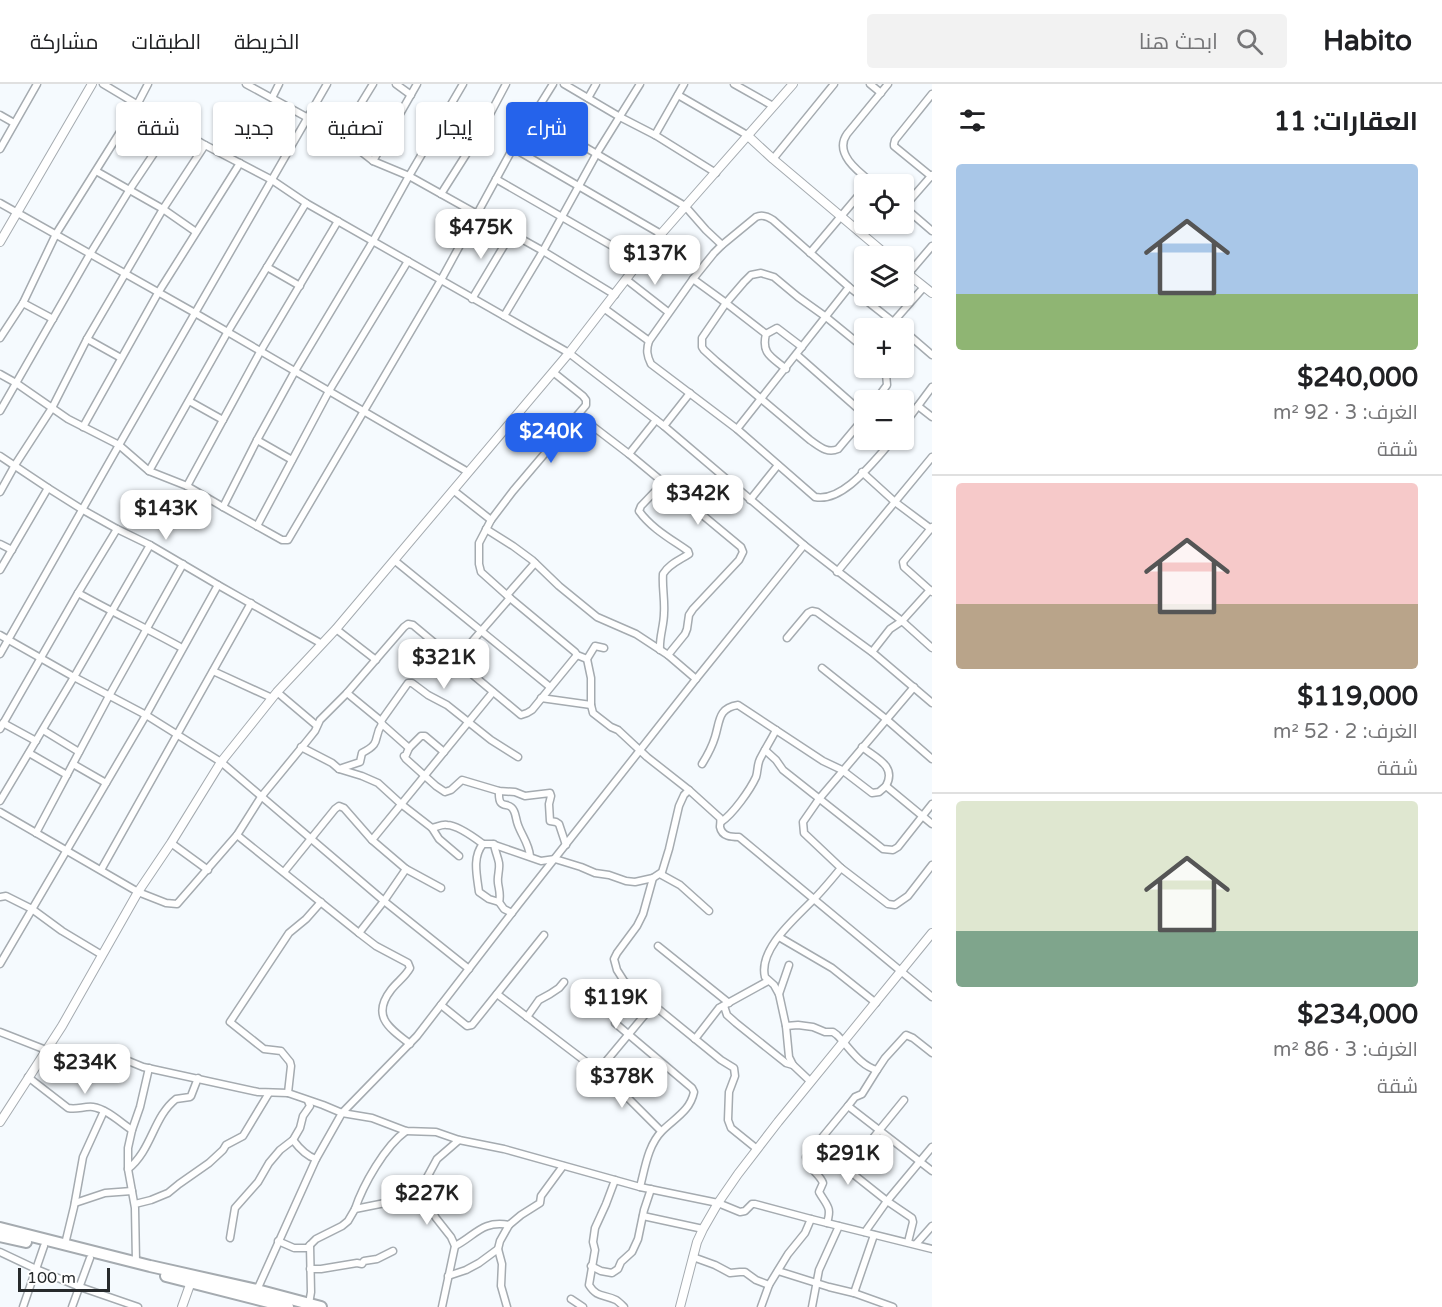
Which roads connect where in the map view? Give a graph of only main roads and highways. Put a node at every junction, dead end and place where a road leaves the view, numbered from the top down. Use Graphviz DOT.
graph roads {
  1 [pos="0,1228"];
  2 [pos="0,1236"];
  3 [pos="55,1245"];
  4 [pos="192,1278"];
  5 [pos="255,1294"];
  6 [pos="309,1305"];
  7 [pos="288,1307"];
  8 [pos="321,1307"];
  1 -- 3 [label="highway"];
  2 -- 3 [label="highway"];
  3 -- 4 [label="highway"];
  3 -- 4 [label="highway"];
  4 -- 5 [label="highway"];
  5 -- 6 [label="highway"];
  5 -- 7 [label="highway"];
  6 -- 8 [label="highway"];
}
